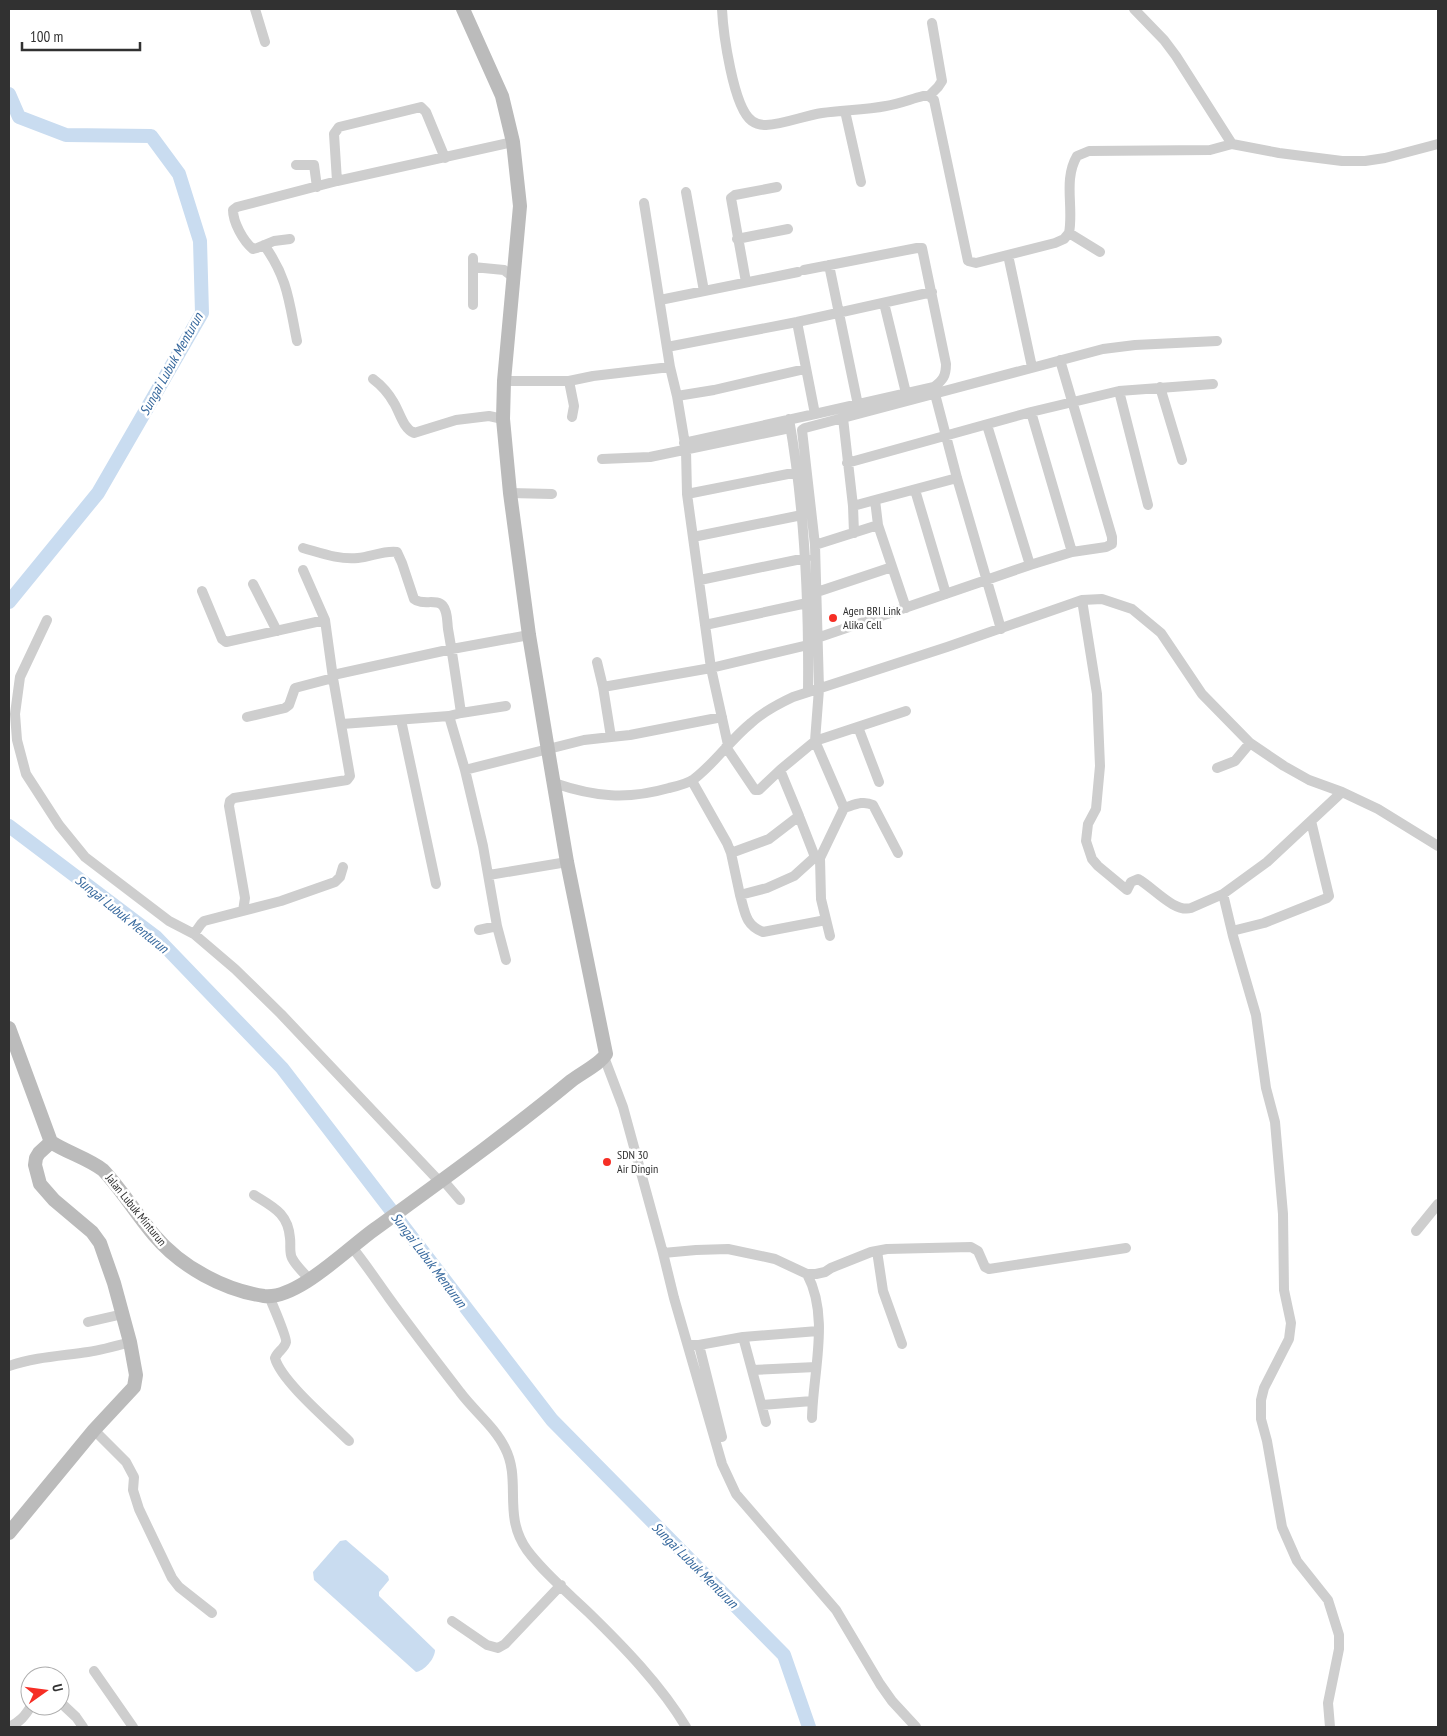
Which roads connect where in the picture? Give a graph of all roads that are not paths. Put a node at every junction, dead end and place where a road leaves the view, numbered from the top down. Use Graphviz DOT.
graph roads {
  1 [pos="255,9"];
  2 [pos="463,9"];
  3 [pos="722,9"];
  4 [pos="1134,9"];
  5 [pos="932,23"];
  6 [pos="265,42"];
  7 [pos="929,96"];
  8 [pos="845,111"];
  9 [pos="513,142"];
  10 [pos="1232,144"];
  11 [pos="1438,144"];
  12 [pos="445,158"];
  13 [pos="296,165"];
  14 [pos="336,181"];
  15 [pos="861,182"];
  16 [pos="317,187"];
  17 [pos="777,187"];
  18 [pos="686,192"];
  19 [pos="644,203"];
  20 [pos="788,229"];
  21 [pos="1069,232"];
  22 [pos="290,239"];
  23 [pos="738,239"];
  24 [pos="264,245"];
  25 [pos="1100,252"];
  26 [pos="1008,256"];
  27 [pos="829,265"];
  28 [pos="513,277"];
  29 [pos="746,282"];
  30 [pos="704,291"];
  31 [pos="932,292"];
  32 [pos="660,300"];
  33 [pos="884,303"];
  34 [pos="473,305"];
  35 [pos="839,312"];
  36 [pos="797,322"];
  37 [pos="296,340"];
  38 [pos="1217,341"];
  39 [pos="667,347"];
  40 [pos="1060,360"];
  41 [pos="670,367"];
  42 [pos="1032,367"];
  43 [pos="805,369"];
  44 [pos="373,379"];
  45 [pos="504,381"];
  46 [pos="569,381"];
  47 [pos="1213,384"];
  48 [pos="1160,387"];
  49 [pos="1118,391"];
  50 [pos="906,393"];
  51 [pos="935,394"];
  52 [pos="677,396"];
  53 [pos="1073,401"];
  54 [pos="858,405"];
  55 [pos="1031,412"];
  56 [pos="815,414"];
  57 [pos="572,417"];
  58 [pos="843,418"];
  59 [pos="503,419"];
  60 [pos="790,424"];
  61 [pos="987,425"];
  62 [pos="946,435"];
  63 [pos="685,447"];
  64 [pos="602,459"];
  65 [pos="1182,460"];
  66 [pos="848,463"];
  67 [pos="798,472"];
  68 [pos="957,478"];
  69 [pos="915,490"];
  70 [pos="510,493"];
  71 [pos="552,494"];
  72 [pos="687,494"];
  73 [pos="875,500"];
  74 [pos="1148,505"];
  75 [pos="853,506"];
  76 [pos="802,515"];
  77 [pos="878,525"];
  78 [pos="854,533"];
  79 [pos="693,537"];
  80 [pos="815,546"];
  81 [pos="303,548"];
  82 [pos="1072,552"];
  83 [pos="806,558"];
  84 [pos="1030,565"];
  85 [pos="892,567"];
  86 [pos="303,570"];
  87 [pos="700,580"];
  88 [pos="987,580"];
  89 [pos="253,584"];
  90 [pos="202,591"];
  91 [pos="817,592"];
  92 [pos="946,594"];
  93 [pos="1082,600"];
  94 [pos="807,604"];
  95 [pos="906,608"];
  96 [pos="47,620"];
  97 [pos="325,620"];
  98 [pos="705,625"];
  99 [pos="1001,629"];
  100 [pos="277,631"];
  101 [pos="529,635"];
  102 [pos="817,638"];
  103 [pos="808,645"];
  104 [pos="452,649"];
  105 [pos="597,662"];
  106 [pos="711,668"];
  107 [pos="333,676"];
  108 [pos="603,687"];
  109 [pos="818,689"];
  110 [pos="808,692"];
  111 [pos="506,706"];
  112 [pos="906,710"];
  113 [pos="461,713"];
  114 [pos="247,716"];
  115 [pos="449,716"];
  116 [pos="722,717"];
  117 [pos="401,720"];
  118 [pos="342,724"];
  119 [pos="858,727"];
  120 [pos="611,738"];
  121 [pos="815,740"];
  122 [pos="1250,742"];
  123 [pos="727,746"];
  124 [pos="548,750"];
  125 [pos="1217,768"];
  126 [pos="464,770"];
  127 [pos="780,770"];
  128 [pos="692,781"];
  129 [pos="879,782"];
  130 [pos="554,783"];
  131 [pos="1342,792"];
  132 [pos="844,808"];
  133 [pos="799,816"];
  134 [pos="1311,821"];
  135 [pos="1438,846"];
  136 [pos="731,853"];
  137 [pos="898,853"];
  138 [pos="818,857"];
  139 [pos="567,862"];
  140 [pos="343,867"];
  141 [pos="489,875"];
  142 [pos="436,884"];
  143 [pos="1222,894"];
  144 [pos="740,895"];
  145 [pos="243,911"];
  146 [pos="826,920"];
  147 [pos="497,926"];
  148 [pos="479,930"];
  149 [pos="1232,931"];
  150 [pos="194,934"];
  151 [pos="830,936"];
  152 [pos="506,960"];
  153 [pos="9,1028"];
  154 [pos="604,1057"];
  155 [pos="51,1142"];
  156 [pos="441,1180"];
  157 [pos="254,1195"];
  158 [pos="460,1200"];
  159 [pos="1438,1204"];
  160 [pos="1416,1231"];
  161 [pos="354,1243"];
  162 [pos="1126,1248"];
  163 [pos="877,1251"];
  164 [pos="664,1253"];
  165 [pos="807,1274"];
  166 [pos="310,1280"];
  167 [pos="269,1296"];
  168 [pos="123,1314"];
  169 [pos="88,1322"];
  170 [pos="818,1331"];
  171 [pos="743,1337"];
  172 [pos="130,1342"];
  173 [pos="902,1344"];
  174 [pos="688,1345"];
  175 [pos="699,1345"];
  176 [pos="9,1366"];
  177 [pos="816,1367"];
  178 [pos="752,1370"];
  179 [pos="812,1401"];
  180 [pos="762,1405"];
  181 [pos="812,1418"];
  182 [pos="766,1422"];
  183 [pos="94,1430"];
  184 [pos="722,1437"];
  185 [pos="349,1441"];
  186 [pos="9,1533"];
  187 [pos="560,1586"];
  188 [pos="212,1613"];
  189 [pos="452,1621"];
  190 [pos="94,1671"];
  191 [pos="70,1711"];
  192 [pos="25,1716"];
  193 [pos="9,1727"];
  194 [pos="83,1727"];
  195 [pos="133,1727"];
  196 [pos="686,1727"];
  197 [pos="916,1727"];
  198 [pos="1330,1727"];
  1 -- 6 [label="street"];
  2 -- 9 [label="street"];
  3 -- 8 [label="street"];
  4 -- 10 [label="street"];
  5 -- 7 [label="street"];
  7 -- 8 [label="street"];
  7 -- 26 [label="street"];
  8 -- 15 [label="street"];
  9 -- 12 [label="street"];
  9 -- 28 [label="street"];
  10 -- 11 [label="street"];
  10 -- 21 [label="street"];
  12 -- 14 [label="street"];
  12 -- 14 [label="street"];
  13 -- 16 [label="street"];
  14 -- 16 [label="street"];
  16 -- 24 [label="street"];
  17 -- 23 [label="street"];
  18 -- 30 [label="street"];
  19 -- 32 [label="street"];
  20 -- 23 [label="street"];
  21 -- 25 [label="street"];
  21 -- 26 [label="street"];
  22 -- 24 [label="street"];
  23 -- 29 [label="street"];
  24 -- 37 [label="street"];
  26 -- 42 [label="street"];
  27 -- 29 [label="street"];
  27 -- 31 [label="street"];
  27 -- 35 [label="street"];
  28 -- 34 [label="street"];
  28 -- 45 [label="street"];
  29 -- 30 [label="street"];
  30 -- 32 [label="street"];
  31 -- 33 [label="street"];
  31 -- 50 [label="street"];
  32 -- 39 [label="street"];
  33 -- 35 [label="street"];
  33 -- 50 [label="street"];
  35 -- 36 [label="street"];
  35 -- 54 [label="street"];
  36 -- 39 [label="street"];
  36 -- 43 [label="street"];
  38 -- 40 [label="street"];
  39 -- 41 [label="street"];
  40 -- 42 [label="street"];
  40 -- 53 [label="street"];
  41 -- 46 [label="street"];
  41 -- 52 [label="street"];
  42 -- 51 [label="street"];
  43 -- 52 [label="street"];
  43 -- 56 [label="street"];
  44 -- 59 [label="street"];
  45 -- 46 [label="street"];
  45 -- 59 [label="street"];
  46 -- 57 [label="street"];
  47 -- 48 [label="street"];
  48 -- 49 [label="street"];
  48 -- 65 [label="street"];
  49 -- 53 [label="street"];
  49 -- 74 [label="street"];
  50 -- 54 [label="street"];
  51 -- 58 [label="street"];
  51 -- 62 [label="street"];
  52 -- 63 [label="street"];
  53 -- 55 [label="street"];
  53 -- 82 [label="street"];
  54 -- 56 [label="street"];
  55 -- 61 [label="street"];
  55 -- 82 [label="street"];
  56 -- 60 [label="street"];
  58 -- 66 [label="street"];
  58 -- 80 [label="street"];
  59 -- 70 [label="street"];
  60 -- 63 [label="street"];
  60 -- 67 [label="street"];
  61 -- 62 [label="street"];
  61 -- 84 [label="street"];
  62 -- 66 [label="street"];
  62 -- 68 [label="street"];
  63 -- 64 [label="street"];
  63 -- 72 [label="street"];
  66 -- 75 [label="street"];
  67 -- 72 [label="street"];
  67 -- 76 [label="street"];
  68 -- 69 [label="street"];
  68 -- 88 [label="street"];
  69 -- 73 [label="street"];
  69 -- 92 [label="street"];
  70 -- 71 [label="street"];
  70 -- 101 [label="street"];
  72 -- 79 [label="street"];
  73 -- 75 [label="street"];
  73 -- 77 [label="street"];
  75 -- 78 [label="street"];
  76 -- 79 [label="street"];
  76 -- 83 [label="street"];
  77 -- 78 [label="street"];
  77 -- 85 [label="street"];
  78 -- 80 [label="street"];
  79 -- 87 [label="street"];
  80 -- 91 [label="street"];
  81 -- 104 [label="street"];
  82 -- 84 [label="street"];
  83 -- 87 [label="street"];
  83 -- 94 [label="street"];
  84 -- 88 [label="street"];
  85 -- 91 [label="street"];
  85 -- 95 [label="street"];
  86 -- 97 [label="street"];
  87 -- 98 [label="street"];
  88 -- 92 [label="street"];
  88 -- 99 [label="street"];
  89 -- 100 [label="street"];
  90 -- 100 [label="street"];
  91 -- 102 [label="street"];
  92 -- 95 [label="street"];
  93 -- 99 [label="street"];
  93 -- 122 [label="street"];
  93 -- 143 [label="street"];
  94 -- 98 [label="street"];
  94 -- 103 [label="street"];
  95 -- 102 [label="street"];
  96 -- 150 [label="street"];
  97 -- 100 [label="street"];
  97 -- 107 [label="street"];
  98 -- 106 [label="street"];
  99 -- 109 [label="street"];
  101 -- 104 [label="street"];
  101 -- 124 [label="street"];
  102 -- 109 [label="street"];
  103 -- 106 [label="street"];
  103 -- 110 [label="street"];
  104 -- 107 [label="street"];
  104 -- 113 [label="street"];
  105 -- 108 [label="street"];
  106 -- 108 [label="street"];
  106 -- 116 [label="street"];
  107 -- 114 [label="street"];
  107 -- 118 [label="street"];
  108 -- 120 [label="street"];
  109 -- 110 [label="street"];
  109 -- 121 [label="street"];
  110 -- 123 [label="street"];
  111 -- 113 [label="street"];
  112 -- 119 [label="street"];
  113 -- 115 [label="street"];
  115 -- 117 [label="street"];
  115 -- 126 [label="street"];
  116 -- 120 [label="street"];
  116 -- 123 [label="street"];
  117 -- 118 [label="street"];
  117 -- 142 [label="street"];
  118 -- 145 [label="street"];
  119 -- 121 [label="street"];
  119 -- 129 [label="street"];
  120 -- 124 [label="street"];
  121 -- 127 [label="street"];
  121 -- 132 [label="street"];
  122 -- 125 [label="street"];
  122 -- 131 [label="street"];
  123 -- 127 [label="street"];
  123 -- 128 [label="street"];
  124 -- 126 [label="street"];
  124 -- 130 [label="street"];
  126 -- 141 [label="street"];
  127 -- 133 [label="street"];
  128 -- 130 [label="street"];
  128 -- 136 [label="street"];
  130 -- 139 [label="street"];
  131 -- 134 [label="street"];
  131 -- 135 [label="street"];
  132 -- 137 [label="street"];
  132 -- 138 [label="street"];
  133 -- 136 [label="street"];
  133 -- 138 [label="street"];
  134 -- 143 [label="street"];
  134 -- 149 [label="street"];
  136 -- 144 [label="street"];
  138 -- 144 [label="street"];
  138 -- 146 [label="street"];
  139 -- 141 [label="street"];
  139 -- 154 [label="street"];
  140 -- 145 [label="street"];
  141 -- 147 [label="street"];
  143 -- 149 [label="street"];
  144 -- 146 [label="street"];
  145 -- 150 [label="street"];
  146 -- 151 [label="street"];
  147 -- 148 [label="street"];
  147 -- 152 [label="street"];
  149 -- 198 [label="street"];
  150 -- 156 [label="street"];
  153 -- 155 [label="street"];
  154 -- 156 [label="street, Jalan Lubuk Minturun"];
  154 -- 164 [label="street"];
  155 -- 167 [label="street, Jalan Lubuk Minturun"];
  155 -- 168 [label="street"];
  156 -- 158 [label="street"];
  156 -- 161 [label="street, Jalan Lubuk Minturun"];
  157 -- 166 [label="street"];
  159 -- 160 [label="street"];
  161 -- 166 [label="street, Jalan Lubuk Minturun"];
  161 -- 187 [label="street"];
  162 -- 163 [label="street"];
  163 -- 165 [label="street"];
  163 -- 173 [label="street"];
  164 -- 165 [label="street"];
  164 -- 174 [label="street"];
  165 -- 170 [label="street"];
  166 -- 167 [label="street, Jalan Lubuk Minturun"];
  167 -- 185 [label="street"];
  168 -- 169 [label="street"];
  168 -- 172 [label="street"];
  170 -- 171 [label="street"];
  170 -- 177 [label="street"];
  171 -- 175 [label="street"];
  171 -- 178 [label="street"];
  172 -- 176 [label="street"];
  172 -- 183 [label="street"];
  174 -- 175 [label="street"];
  174 -- 197 [label="street"];
  175 -- 184 [label="street"];
  177 -- 178 [label="street"];
  177 -- 179 [label="street"];
  178 -- 180 [label="street"];
  179 -- 180 [label="street"];
  179 -- 181 [label="street"];
  180 -- 182 [label="street"];
  183 -- 186 [label="street"];
  183 -- 188 [label="street"];
  187 -- 189 [label="street"];
  187 -- 196 [label="street"];
  190 -- 195 [label="street"];
  191 -- 194 [label="street"];
  192 -- 193 [label="street"];
}
